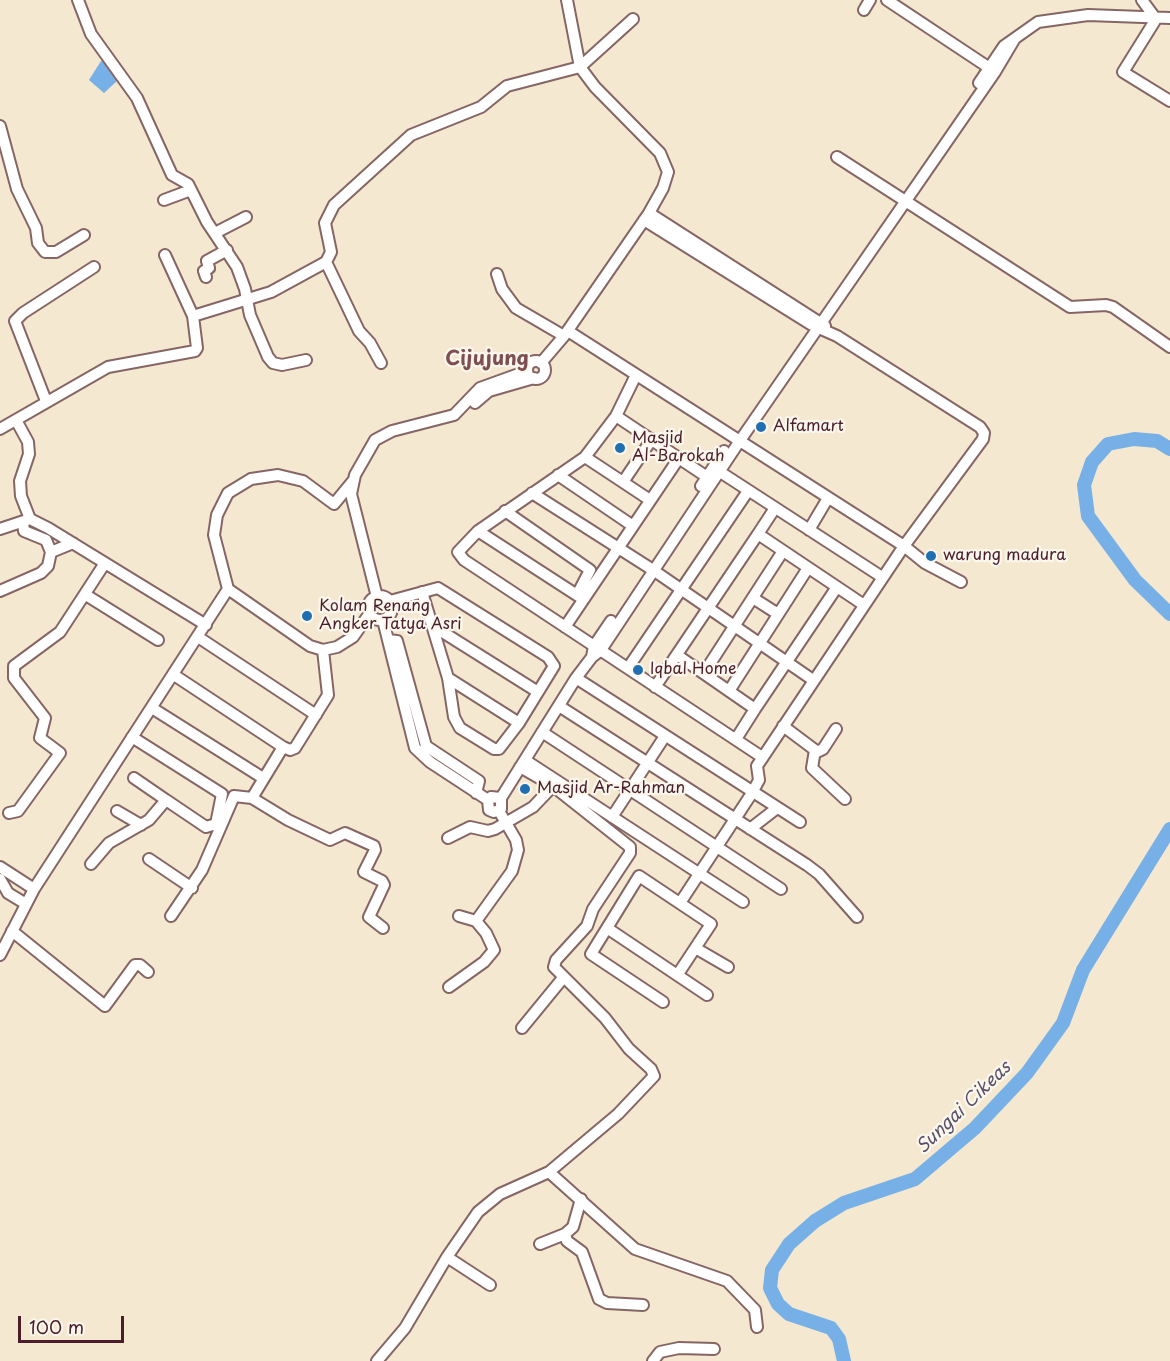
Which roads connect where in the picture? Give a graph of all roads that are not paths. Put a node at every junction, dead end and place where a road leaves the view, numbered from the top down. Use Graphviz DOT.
graph roads {
  1 [pos="78,0"];
  2 [pos="567,0"];
  3 [pos="887,0"];
  4 [pos="1142,0"];
  5 [pos="633,19"];
  6 [pos="1166,20"];
  7 [pos="580,67"];
  8 [pos="992,70"];
  9 [pos="1170,101"];
  10 [pos="0,126"];
  11 [pos="837,157"];
  12 [pos="6,162"];
  13 [pos="191,190"];
  14 [pos="164,200"];
  15 [pos="903,200"];
  16 [pos="246,217"];
  17 [pos="646,217"];
  18 [pos="215,233"];
  19 [pos="84,235"];
  20 [pos="227,250"];
  21 [pos="165,255"];
  22 [pos="326,262"];
  23 [pos="94,267"];
  24 [pos="497,274"];
  25 [pos="206,277"];
  26 [pos="246,302"];
  27 [pos="193,316"];
  28 [pos="817,323"];
  29 [pos="566,334"];
  30 [pos="1170,347"];
  31 [pos="306,360"];
  32 [pos="381,363"];
  33 [pos="636,375"];
  34 [pos="46,401"];
  35 [pos="616,416"];
  36 [pos="16,420"];
  37 [pos="0,429"];
  38 [pos="652,440"];
  39 [pos="736,440"];
  40 [pos="585,457"];
  41 [pos="679,458"];
  42 [pos="713,474"];
  43 [pos="558,475"];
  44 [pos="353,480"];
  45 [pos="623,482"];
  46 [pos="748,491"];
  47 [pos="532,494"];
  48 [pos="828,498"];
  49 [pos="650,500"];
  50 [pos="775,508"];
  51 [pos="505,511"];
  52 [pos="26,521"];
  53 [pos="633,526"];
  54 [pos="0,529"];
  55 [pos="809,530"];
  56 [pos="478,531"];
  57 [pos="758,534"];
  58 [pos="73,543"];
  59 [pos="904,546"];
  60 [pos="617,549"];
  61 [pos="783,551"];
  62 [pos="51,552"];
  63 [pos="105,563"];
  64 [pos="650,568"];
  65 [pos="808,568"];
  66 [pos="882,578"];
  67 [pos="961,582"];
  68 [pos="837,587"];
  69 [pos="228,589"];
  70 [pos="682,590"];
  71 [pos="0,591"];
  72 [pos="422,592"];
  73 [pos="86,596"];
  74 [pos="377,597"];
  75 [pos="580,597"];
  76 [pos="753,598"];
  77 [pos="390,601"];
  78 [pos="864,604"];
  79 [pos="708,608"];
  80 [pos="370,613"];
  81 [pos="778,614"];
  82 [pos="383,620"];
  83 [pos="206,625"];
  84 [pos="433,626"];
  85 [pos="735,626"];
  86 [pos="565,627"];
  87 [pos="198,637"];
  88 [pos="158,640"];
  89 [pos="759,643"];
  90 [pos="463,646"];
  91 [pos="323,650"];
  92 [pos="440,651"];
  93 [pos="595,651"];
  94 [pos="677,655"];
  95 [pos="787,662"];
  96 [pos="628,668"];
  97 [pos="704,673"];
  98 [pos="174,675"];
  99 [pos="448,678"];
  100 [pos="576,678"];
  101 [pos="813,680"];
  102 [pos="655,687"];
  103 [pos="729,691"];
  104 [pos="538,692"];
  105 [pos="559,706"];
  106 [pos="153,708"];
  107 [pos="755,709"];
  108 [pos="316,715"];
  109 [pos="519,723"];
  110 [pos="783,726"];
  111 [pos="836,729"];
  112 [pos="542,732"];
  113 [pos="664,736"];
  114 [pos="132,737"];
  115 [pos="736,739"];
  116 [pos="283,747"];
  117 [pos="815,753"];
  118 [pos="762,757"];
  119 [pos="522,764"];
  120 [pos="647,764"];
  121 [pos="134,778"];
  122 [pos="263,778"];
  123 [pos="553,786"];
  124 [pos="630,791"];
  125 [pos="752,793"];
  126 [pos="252,798"];
  127 [pos="501,798"];
  128 [pos="845,799"];
  129 [pos="166,800"];
  130 [pos="488,800"];
  131 [pos="777,808"];
  132 [pos="117,811"];
  133 [pos="499,811"];
  134 [pos="9,813"];
  135 [pos="612,817"];
  136 [pos="734,819"];
  137 [pos="800,822"];
  138 [pos="505,824"];
  139 [pos="141,825"];
  140 [pos="750,829"];
  141 [pos="448,838"];
  142 [pos="717,845"];
  143 [pos="149,859"];
  144 [pos="91,864"];
  145 [pos="0,868"];
  146 [pos="699,874"];
  147 [pos="0,879"];
  148 [pos="192,888"];
  149 [pos="34,889"];
  150 [pos="780,889"];
  151 [pos="743,902"];
  152 [pos="680,903"];
  153 [pos="26,904"];
  154 [pos="171,916"];
  155 [pos="459,916"];
  156 [pos="857,918"];
  157 [pos="476,921"];
  158 [pos="383,928"];
  159 [pos="607,928"];
  160 [pos="12,932"];
  161 [pos="697,949"];
  162 [pos="0,955"];
  163 [pos="728,967"];
  164 [pos="148,972"];
  165 [pos="678,974"];
  166 [pos="563,978"];
  167 [pos="449,987"];
  168 [pos="707,995"];
  169 [pos="663,1002"];
  170 [pos="522,1028"];
  171 [pos="549,1172"];
  172 [pos="581,1199"];
  173 [pos="565,1234"];
  174 [pos="540,1244"];
  175 [pos="447,1257"];
  176 [pos="490,1285"];
  177 [pos="643,1305"];
  178 [pos="757,1328"];
  179 [pos="714,1350"];
  180 [pos="377,1361"];
  181 [pos="653,1361"];
  1 -- 13 [label="street"];
  2 -- 7 [label="street"];
  3 -- 8 [label="street"];
  4 -- 6 [label="street"];
  5 -- 7 [label="street"];
  6 -- 8 [label="street"];
  6 -- 9 [label="street"];
  7 -- 17 [label="street"];
  7 -- 22 [label="street"];
  8 -- 15 [label="street"];
  10 -- 12 [label="street"];
  11 -- 15 [label="street"];
  12 -- 19 [label="street"];
  13 -- 14 [label="street"];
  13 -- 18 [label="street"];
  15 -- 28 [label="street"];
  15 -- 30 [label="street"];
  16 -- 18 [label="street"];
  17 -- 28 [label="street"];
  17 -- 29 [label="street"];
  18 -- 20 [label="street"];
  20 -- 25 [label="street"];
  20 -- 26 [label="street"];
  21 -- 27 [label="street"];
  22 -- 26 [label="street"];
  22 -- 32 [label="street"];
  23 -- 34 [label="street"];
  24 -- 29 [label="street"];
  26 -- 27 [label="street"];
  26 -- 31 [label="street"];
  27 -- 34 [label="street"];
  28 -- 39 [label="street"];
  28 -- 59 [label="street"];
  29 -- 33 [label="street"];
  29 -- 44 [label="street"];
  33 -- 35 [label="street"];
  33 -- 39 [label="street"];
  34 -- 36 [label="street"];
  35 -- 38 [label="street"];
  35 -- 40 [label="street"];
  36 -- 37 [label="street"];
  36 -- 52 [label="street"];
  38 -- 41 [label="street"];
  38 -- 45 [label="street"];
  39 -- 42 [label="street"];
  39 -- 48 [label="street"];
  40 -- 43 [label="street"];
  40 -- 45 [label="street"];
  41 -- 42 [label="street"];
  41 -- 49 [label="street"];
  42 -- 46 [label="street"];
  42 -- 64 [label="street"];
  43 -- 47 [label="street"];
  43 -- 53 [label="street"];
  44 -- 69 [label="street"];
  44 -- 74 [label="street"];
  45 -- 49 [label="street"];
  46 -- 50 [label="street"];
  46 -- 70 [label="street"];
  47 -- 51 [label="street"];
  47 -- 60 [label="street"];
  48 -- 55 [label="street"];
  48 -- 59 [label="street"];
  49 -- 53 [label="street"];
  50 -- 55 [label="street"];
  50 -- 57 [label="street"];
  51 -- 56 [label="street"];
  51 -- 75 [label="street"];
  52 -- 54 [label="street"];
  52 -- 58 [label="street"];
  52 -- 62 [label="street"];
  53 -- 60 [label="street"];
  55 -- 66 [label="street"];
  56 -- 75 [label="street"];
  56 -- 86 [label="street"];
  57 -- 61 [label="street"];
  57 -- 79 [label="street"];
  58 -- 62 [label="street"];
  58 -- 63 [label="street"];
  59 -- 66 [label="street"];
  59 -- 67 [label="street"];
  60 -- 64 [label="street"];
  60 -- 75 [label="street"];
  61 -- 65 [label="street"];
  61 -- 76 [label="street"];
  62 -- 71 [label="street"];
  63 -- 73 [label="street"];
  63 -- 83 [label="street"];
  64 -- 70 [label="street"];
  64 -- 93 [label="street"];
  65 -- 68 [label="street"];
  65 -- 81 [label="street"];
  66 -- 78 [label="street"];
  68 -- 78 [label="street"];
  68 -- 95 [label="street"];
  69 -- 83 [label="street"];
  69 -- 91 [label="street"];
  70 -- 79 [label="street"];
  70 -- 96 [label="street"];
  72 -- 77 [label="street"];
  72 -- 84 [label="street"];
  72 -- 104 [label="street"];
  73 -- 88 [label="street"];
  73 -- 134 [label="street"];
  74 -- 77 [label="street"];
  74 -- 80 [label="street"];
  75 -- 86 [label="street"];
  76 -- 81 [label="street"];
  76 -- 85 [label="street"];
  77 -- 82 [label="street"];
  78 -- 101 [label="street"];
  79 -- 85 [label="street"];
  79 -- 94 [label="street"];
  80 -- 82 [label="street"];
  80 -- 91 [label="street"];
  81 -- 89 [label="street"];
  82 -- 130 [label="street"];
  83 -- 87 [label="street"];
  84 -- 90 [label="street"];
  84 -- 92 [label="street"];
  85 -- 89 [label="street"];
  85 -- 97 [label="street"];
  86 -- 93 [label="street"];
  87 -- 98 [label="street"];
  87 -- 108 [label="street"];
  89 -- 95 [label="street"];
  89 -- 103 [label="street"];
  90 -- 92 [label="street"];
  90 -- 104 [label="street"];
  91 -- 108 [label="street"];
  92 -- 99 [label="street"];
  93 -- 96 [label="street"];
  93 -- 100 [label="street"];
  94 -- 97 [label="street"];
  94 -- 102 [label="street"];
  95 -- 101 [label="street"];
  95 -- 107 [label="street"];
  96 -- 102 [label="street"];
  97 -- 103 [label="street"];
  98 -- 106 [label="street"];
  98 -- 116 [label="street"];
  99 -- 109 [label="street"];
  99 -- 109 [label="street"];
  100 -- 105 [label="street"];
  100 -- 113 [label="street"];
  101 -- 110 [label="street"];
  102 -- 115 [label="street"];
  103 -- 107 [label="street"];
  104 -- 109 [label="street"];
  105 -- 112 [label="street"];
  105 -- 120 [label="street"];
  106 -- 114 [label="street"];
  106 -- 122 [label="street"];
  107 -- 115 [label="street"];
  108 -- 116 [label="street"];
  110 -- 117 [label="street"];
  110 -- 118 [label="street"];
  111 -- 117 [label="street"];
  112 -- 119 [label="street"];
  112 -- 124 [label="street"];
  113 -- 120 [label="street"];
  113 -- 125 [label="street"];
  114 -- 129 [label="street"];
  114 -- 149 [label="street"];
  115 -- 118 [label="street"];
  116 -- 122 [label="street"];
  117 -- 128 [label="street"];
  118 -- 125 [label="street"];
  119 -- 123 [label="street"];
  119 -- 127 [label="street"];
  119 -- 135 [label="street"];
  120 -- 124 [label="street"];
  120 -- 136 [label="street"];
  121 -- 129 [label="street"];
  122 -- 126 [label="street"];
  123 -- 138 [label="street"];
  123 -- 166 [label="street"];
  124 -- 135 [label="street"];
  124 -- 142 [label="street"];
  125 -- 131 [label="street"];
  125 -- 136 [label="street"];
  126 -- 148 [label="street"];
  126 -- 158 [label="street"];
  127 -- 130 [label="street"];
  127 -- 133 [label="street"];
  129 -- 139 [label="street"];
  130 -- 133 [label="street"];
  131 -- 137 [label="street"];
  131 -- 140 [label="street"];
  132 -- 139 [label="street"];
  133 -- 138 [label="street"];
  135 -- 146 [label="street"];
  136 -- 140 [label="street"];
  136 -- 142 [label="street"];
  138 -- 141 [label="street"];
  138 -- 157 [label="street"];
  139 -- 144 [label="street"];
  140 -- 156 [label="street"];
  142 -- 146 [label="street"];
  142 -- 150 [label="street"];
  143 -- 148 [label="street"];
  145 -- 149 [label="street"];
  146 -- 151 [label="street"];
  146 -- 152 [label="street"];
  147 -- 153 [label="street"];
  148 -- 154 [label="street"];
  149 -- 153 [label="street"];
  152 -- 159 [label="street"];
  152 -- 161 [label="street"];
  153 -- 160 [label="street"];
  155 -- 157 [label="street"];
  157 -- 167 [label="street"];
  159 -- 165 [label="street"];
  159 -- 169 [label="street"];
  160 -- 162 [label="street"];
  160 -- 164 [label="street"];
  161 -- 163 [label="street"];
  161 -- 165 [label="street"];
  165 -- 168 [label="street"];
  166 -- 170 [label="street"];
  166 -- 171 [label="street"];
  171 -- 172 [label="street"];
  171 -- 175 [label="street"];
  172 -- 173 [label="street"];
  172 -- 178 [label="street"];
  173 -- 174 [label="street"];
  173 -- 177 [label="street"];
  175 -- 176 [label="street"];
  175 -- 180 [label="street"];
  179 -- 181 [label="street"];
}
